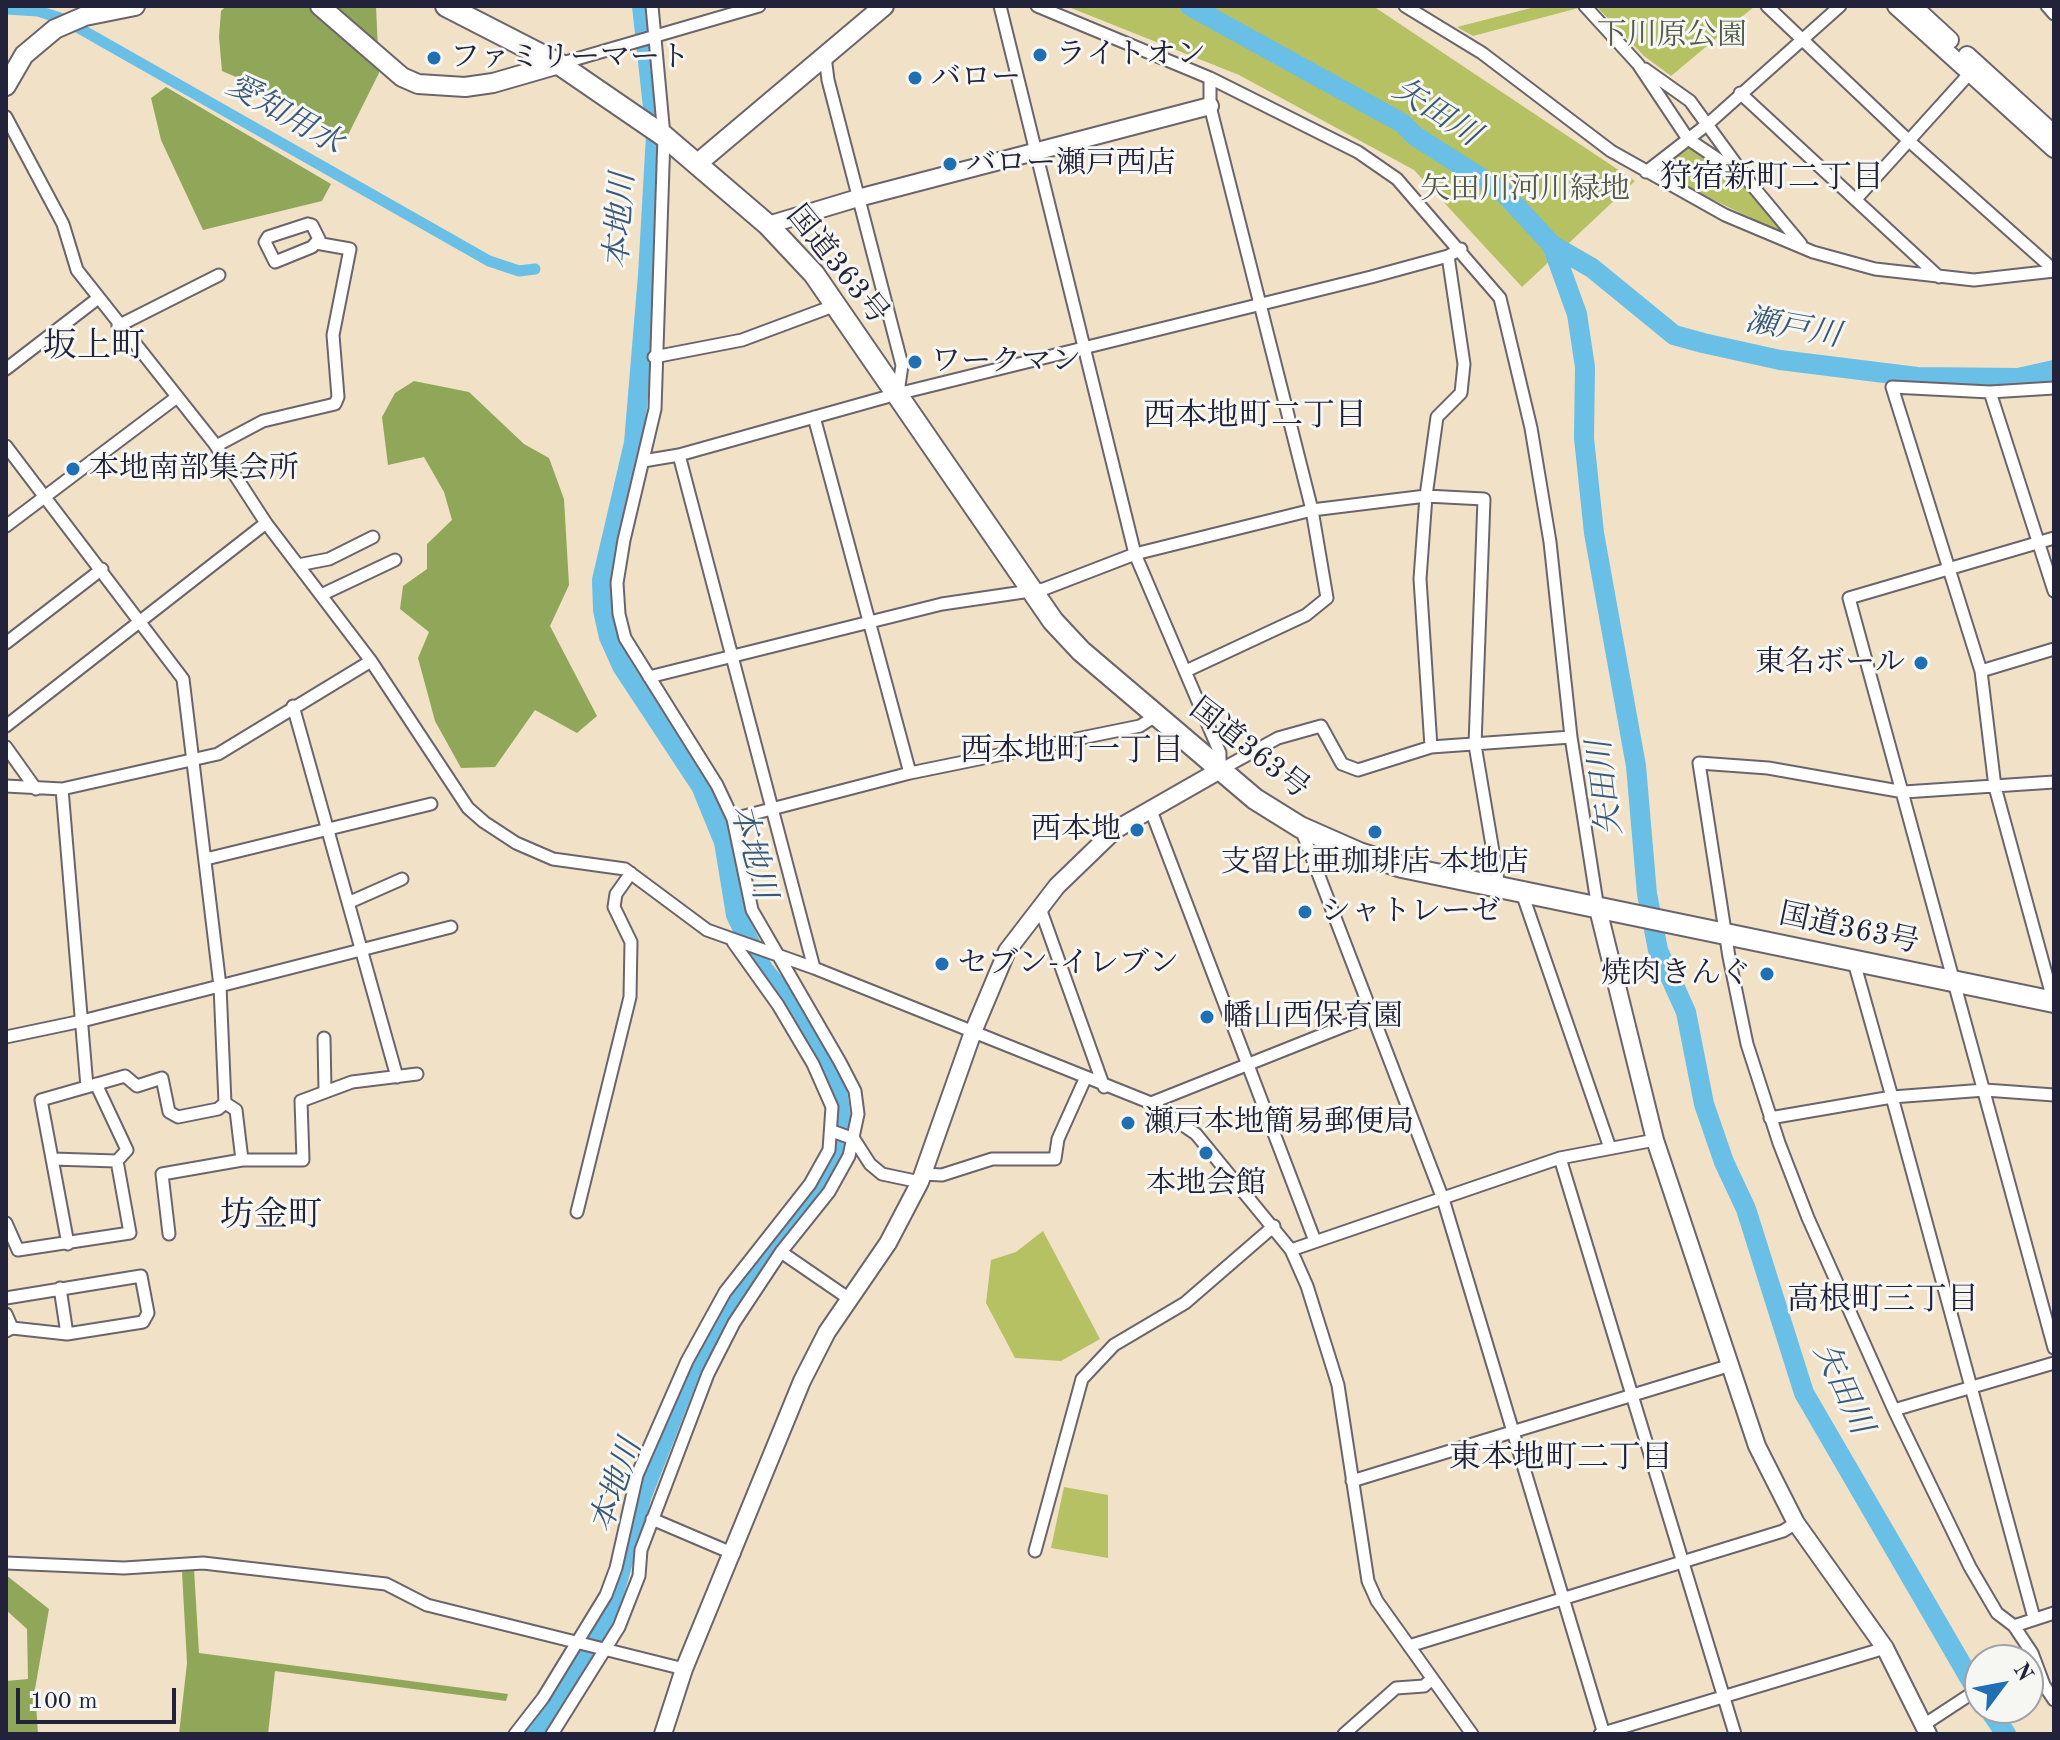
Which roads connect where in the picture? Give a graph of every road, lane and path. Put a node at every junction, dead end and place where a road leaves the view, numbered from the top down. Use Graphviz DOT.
graph roads {
  1 [pos="135,6"];
  2 [pos="320,6"];
  3 [pos="446,6"];
  4 [pos="652,6"];
  5 [pos="759,6"];
  6 [pos="884,6"];
  7 [pos="1000,6"];
  8 [pos="1037,6"];
  9 [pos="1405,6"];
  10 [pos="1585,6"];
  11 [pos="1767,6"];
  12 [pos="1840,6"];
  13 [pos="1896,6"];
  14 [pos="1913,6"];
  15 [pos="2047,6"];
  16 [pos="2054,14"];
  17 [pos="656,36"];
  18 [pos="1802,40"];
  19 [pos="825,56"];
  20 [pos="559,64"];
  21 [pos="1638,64"];
  22 [pos="1970,73"];
  23 [pos="1210,78"];
  24 [pos="6,86"];
  25 [pos="1740,93"];
  26 [pos="1210,106"];
  27 [pos="6,117"];
  28 [pos="1709,123"];
  29 [pos="2052,129"];
  30 [pos="656,131"];
  31 [pos="1688,139"];
  32 [pos="1909,141"];
  33 [pos="2054,149"];
  34 [pos="1036,152"];
  35 [pos="698,163"];
  36 [pos="1646,172"];
  37 [pos="1746,178"];
  38 [pos="858,198"];
  39 [pos="1856,199"];
  40 [pos="768,225"];
  41 [pos="316,243"];
  42 [pos="1802,245"];
  43 [pos="1461,249"];
  44 [pos="1448,256"];
  45 [pos="2054,270"];
  46 [pos="219,275"];
  47 [pos="1939,277"];
  48 [pos="97,299"];
  49 [pos="1263,304"];
  50 [pos="836,305"];
  51 [pos="118,326"];
  52 [pos="1086,346"];
  53 [pos="654,357"];
  54 [pos="6,369"];
  55 [pos="2054,388"];
  56 [pos="1990,392"];
  57 [pos="897,394"];
  58 [pos="177,397"];
  59 [pos="814,417"];
  60 [pos="6,446"];
  61 [pos="216,446"];
  62 [pos="679,455"];
  63 [pos="643,461"];
  64 [pos="1426,496"];
  65 [pos="45,497"];
  66 [pos="1312,510"];
  67 [pos="266,523"];
  68 [pos="6,526"];
  69 [pos="373,537"];
  70 [pos="2054,538"];
  71 [pos="2039,542"];
  72 [pos="1135,554"];
  73 [pos="395,560"];
  74 [pos="298,565"];
  75 [pos="102,569"];
  76 [pos="1951,570"];
  77 [pos="1033,591"];
  78 [pos="2054,591"];
  79 [pos="321,595"];
  80 [pos="141,620"];
  81 [pos="871,620"];
  82 [pos="6,643"];
  83 [pos="2054,649"];
  84 [pos="730,656"];
  85 [pos="371,661"];
  86 [pos="1186,671"];
  87 [pos="1981,671"];
  88 [pos="649,677"];
  89 [pos="293,706"];
  90 [pos="1157,715"];
  91 [pos="6,726"];
  92 [pos="1571,737"];
  93 [pos="1475,745"];
  94 [pos="6,747"];
  95 [pos="1431,747"];
  96 [pos="195,761"];
  97 [pos="1220,770"];
  98 [pos="910,773"];
  99 [pos="2054,782"];
  100 [pos="6,786"];
  101 [pos="1995,787"];
  102 [pos="36,789"];
  103 [pos="62,789"];
  104 [pos="1904,792"];
  105 [pos="431,804"];
  106 [pos="1150,808"];
  107 [pos="771,811"];
  108 [pos="733,819"];
  109 [pos="1300,827"];
  110 [pos="330,830"];
  111 [pos="206,859"];
  112 [pos="631,873"];
  113 [pos="402,879"];
  114 [pos="1499,887"];
  115 [pos="1522,893"];
  116 [pos="350,902"];
  117 [pos="1040,908"];
  118 [pos="1602,909"];
  119 [pos="451,927"];
  120 [pos="1724,934"];
  121 [pos="733,941"];
  122 [pos="364,951"];
  123 [pos="780,957"];
  124 [pos="1854,962"];
  125 [pos="814,968"];
  126 [pos="1953,981"];
  127 [pos="220,986"];
  128 [pos="2054,1002"];
  129 [pos="1372,1015"];
  130 [pos="82,1021"];
  131 [pos="973,1032"];
  132 [pos="6,1037"];
  133 [pos="324,1038"];
  134 [pos="1248,1061"];
  135 [pos="417,1074"];
  136 [pos="397,1077"];
  137 [pos="1085,1079"];
  138 [pos="92,1085"];
  139 [pos="1104,1087"];
  140 [pos="1985,1090"];
  141 [pos="325,1091"];
  142 [pos="2054,1095"];
  143 [pos="1892,1097"];
  144 [pos="225,1103"];
  145 [pos="1151,1103"];
  146 [pos="1770,1118"];
  147 [pos="832,1131"];
  148 [pos="854,1139"];
  149 [pos="1655,1140"];
  150 [pos="1610,1148"];
  151 [pos="1560,1158"];
  152 [pos="52,1159"];
  153 [pos="242,1160"];
  154 [pos="117,1161"];
  155 [pos="921,1178"];
  156 [pos="1443,1199"];
  157 [pos="577,1212"];
  158 [pos="6,1223"];
  159 [pos="1274,1226"];
  160 [pos="169,1234"];
  161 [pos="1315,1241"];
  162 [pos="68,1244"];
  163 [pos="1291,1250"];
  164 [pos="781,1252"];
  165 [pos="60,1288"];
  166 [pos="6,1298"];
  167 [pos="848,1298"];
  168 [pos="6,1314"];
  169 [pos="9,1330"];
  170 [pos="67,1334"];
  171 [pos="2054,1348"];
  172 [pos="2054,1363"];
  173 [pos="1731,1365"];
  174 [pos="1970,1386"];
  175 [pos="1632,1395"];
  176 [pos="1894,1410"];
  177 [pos="1512,1433"];
  178 [pos="1352,1481"];
  179 [pos="652,1519"];
  180 [pos="1796,1523"];
  181 [pos="1035,1551"];
  182 [pos="734,1554"];
  183 [pos="1685,1561"];
  184 [pos="6,1563"];
  185 [pos="1563,1598"];
  186 [pos="2054,1613"];
  187 [pos="2034,1618"];
  188 [pos="2014,1626"];
  189 [pos="575,1642"];
  190 [pos="2026,1644"];
  191 [pos="1409,1646"];
  192 [pos="1885,1648"];
  193 [pos="606,1649"];
  194 [pos="684,1669"];
  195 [pos="1432,1679"];
  196 [pos="1726,1695"];
  197 [pos="1964,1700"];
  198 [pos="1928,1726"];
  199 [pos="515,1734"];
  200 [pos="552,1734"];
  201 [pos="663,1734"];
  202 [pos="1345,1734"];
  203 [pos="1472,1734"];
  204 [pos="1602,1734"];
  205 [pos="1735,1734"];
  1 -- 24 [label="main road"];
  2 -- 20 [label="main road"];
  3 -- 20 [label="highway, 国道363号"];
  4 -- 17 [label="street"];
  5 -- 17 [label="street"];
  6 -- 19 [label="main road"];
  7 -- 34 [label="street"];
  8 -- 23 [label="street"];
  9 -- 36 [label="street"];
  10 -- 21 [label="street"];
  11 -- 18 [label="street"];
  12 -- 18 [label="street"];
  13 -- 22 [label="street"];
  14 -- 29 [label="street"];
  15 -- 16 [label="street"];
  17 -- 20 [label="street"];
  17 -- 30 [label="street"];
  18 -- 25 [label="street"];
  18 -- 32 [label="street"];
  19 -- 35 [label="main road"];
  19 -- 38 [label="street"];
  20 -- 30 [label="highway, 国道363号"];
  21 -- 28 [label="street"];
  21 -- 31 [label="street"];
  22 -- 32 [label="street"];
  22 -- 33 [label="street"];
  23 -- 26 [label="street"];
  23 -- 43 [label="street"];
  25 -- 28 [label="street"];
  25 -- 39 [label="street"];
  26 -- 34 [label="street"];
  26 -- 49 [label="street"];
  27 -- 48 [label="street"];
  28 -- 31 [label="street"];
  28 -- 37 [label="street"];
  30 -- 35 [label="highway, 国道363号"];
  30 -- 53 [label="street"];
  31 -- 36 [label="street"];
  31 -- 37 [label="street"];
  32 -- 39 [label="street"];
  32 -- 45 [label="street"];
  34 -- 38 [label="street"];
  34 -- 52 [label="street"];
  35 -- 40 [label="highway, 国道363号"];
  36 -- 42 [label="street"];
  37 -- 42 [label="street"];
  38 -- 40 [label="street"];
  38 -- 57 [label="street"];
  39 -- 47 [label="street"];
  40 -- 50 [label="highway, 国道363号"];
  41 -- 41 [label="street"];
  41 -- 61 [label="street"];
  42 -- 47 [label="street"];
  43 -- 44 [label="street"];
  43 -- 92 [label="street"];
  44 -- 49 [label="street"];
  44 -- 64 [label="street"];
  45 -- 47 [label="street"];
  46 -- 51 [label="street"];
  48 -- 51 [label="street"];
  48 -- 54 [label="street"];
  49 -- 52 [label="street"];
  49 -- 66 [label="street"];
  50 -- 53 [label="street"];
  50 -- 57 [label="highway, 国道363号"];
  51 -- 58 [label="street"];
  52 -- 57 [label="street"];
  52 -- 72 [label="street"];
  53 -- 63 [label="street"];
  55 -- 56 [label="street"];
  56 -- 71 [label="street"];
  56 -- 76 [label="street"];
  57 -- 59 [label="street"];
  57 -- 77 [label="highway, 国道363号"];
  58 -- 61 [label="street"];
  58 -- 65 [label="street"];
  59 -- 62 [label="street"];
  59 -- 81 [label="street"];
  60 -- 65 [label="street"];
  61 -- 67 [label="street"];
  62 -- 63 [label="street"];
  62 -- 84 [label="street"];
  63 -- 88 [label="street"];
  64 -- 66 [label="street"];
  64 -- 93 [label="street"];
  64 -- 95 [label="street"];
  65 -- 68 [label="street"];
  65 -- 75 [label="street"];
  66 -- 72 [label="street"];
  66 -- 86 [label="street"];
  67 -- 74 [label="street"];
  67 -- 80 [label="street"];
  69 -- 74 [label="street"];
  70 -- 71 [label="street"];
  71 -- 76 [label="street"];
  71 -- 78 [label="street"];
  72 -- 77 [label="street"];
  72 -- 86 [label="street"];
  73 -- 79 [label="street"];
  74 -- 79 [label="street"];
  75 -- 80 [label="street"];
  75 -- 82 [label="street"];
  76 -- 87 [label="street"];
  76 -- 104 [label="street"];
  77 -- 81 [label="street"];
  77 -- 90 [label="highway, 国道363号"];
  79 -- 85 [label="street"];
  80 -- 91 [label="street"];
  80 -- 96 [label="street"];
  81 -- 84 [label="street"];
  81 -- 98 [label="street"];
  83 -- 87 [label="street"];
  84 -- 88 [label="street"];
  84 -- 107 [label="street"];
  85 -- 89 [label="street"];
  85 -- 112 [label="street"];
  86 -- 97 [label="street"];
  87 -- 101 [label="street"];
  88 -- 108 [label="street"];
  89 -- 96 [label="street"];
  89 -- 110 [label="street"];
  90 -- 97 [label="highway, 国道363号"];
  90 -- 98 [label="street"];
  92 -- 93 [label="street"];
  92 -- 118 [label="street"];
  93 -- 95 [label="street"];
  93 -- 114 [label="street"];
  94 -- 102 [label="street"];
  95 -- 97 [label="street"];
  96 -- 103 [label="street"];
  96 -- 111 [label="street"];
  97 -- 106 [label="street"];
  97 -- 109 [label="highway, 国道363号"];
  98 -- 107 [label="street"];
  99 -- 101 [label="street"];
  100 -- 102 [label="street"];
  101 -- 104 [label="street"];
  101 -- 128 [label="street"];
  102 -- 103 [label="street"];
  103 -- 130 [label="street"];
  104 -- 120 [label="street"];
  104 -- 126 [label="street"];
  105 -- 110 [label="street"];
  106 -- 117 [label="street"];
  106 -- 134 [label="street"];
  107 -- 108 [label="street"];
  107 -- 125 [label="street"];
  108 -- 123 [label="street"];
  109 -- 114 [label="highway, 国道363号"];
  109 -- 129 [label="street"];
  110 -- 111 [label="street"];
  110 -- 116 [label="street"];
  111 -- 127 [label="street"];
  112 -- 121 [label="street"];
  112 -- 157 [label="street"];
  113 -- 116 [label="street"];
  114 -- 115 [label="highway, 国道363号"];
  115 -- 118 [label="highway, 国道363号"];
  115 -- 150 [label="street"];
  116 -- 122 [label="street"];
  117 -- 131 [label="street"];
  117 -- 139 [label="street"];
  118 -- 120 [label="highway, 国道363号"];
  118 -- 149 [label="street"];
  119 -- 122 [label="street"];
  120 -- 124 [label="highway, 国道363号"];
  120 -- 146 [label="street"];
  121 -- 123 [label="street"];
  121 -- 147 [label="street"];
  122 -- 127 [label="street"];
  122 -- 136 [label="street"];
  123 -- 125 [label="street"];
  123 -- 148 [label="street"];
  124 -- 126 [label="highway, 国道363号"];
  124 -- 143 [label="street"];
  125 -- 131 [label="street"];
  126 -- 128 [label="highway, 国道363号"];
  126 -- 140 [label="street"];
  127 -- 130 [label="street"];
  127 -- 144 [label="street"];
  129 -- 134 [label="street"];
  129 -- 156 [label="street"];
  130 -- 132 [label="street"];
  130 -- 138 [label="street"];
  131 -- 137 [label="street"];
  131 -- 155 [label="street"];
  133 -- 141 [label="street"];
  134 -- 145 [label="street"];
  134 -- 161 [label="street"];
  135 -- 136 [label="street"];
  136 -- 141 [label="street"];
  137 -- 139 [label="street"];
  137 -- 155 [label="street"];
  138 -- 144 [label="street"];
  138 -- 152 [label="street"];
  138 -- 154 [label="street"];
  139 -- 145 [label="street"];
  140 -- 142 [label="street"];
  140 -- 143 [label="street"];
  140 -- 171 [label="street"];
  141 -- 153 [label="street"];
  143 -- 146 [label="street"];
  143 -- 174 [label="street"];
  144 -- 153 [label="street"];
  145 -- 159 [label="street"];
  146 -- 176 [label="street"];
  147 -- 148 [label="street"];
  147 -- 189 [label="street"];
  148 -- 155 [label="street"];
  148 -- 164 [label="street"];
  149 -- 150 [label="street"];
  149 -- 173 [label="street"];
  150 -- 151 [label="street"];
  151 -- 156 [label="street"];
  151 -- 175 [label="street"];
  152 -- 154 [label="street"];
  152 -- 162 [label="street"];
  153 -- 160 [label="street"];
  154 -- 162 [label="street"];
  155 -- 167 [label="street"];
  156 -- 161 [label="street"];
  156 -- 177 [label="street"];
  158 -- 162 [label="street"];
  159 -- 163 [label="street"];
  159 -- 181 [label="street"];
  161 -- 163 [label="street"];
  163 -- 178 [label="street"];
  164 -- 167 [label="street"];
  164 -- 179 [label="street"];
  165 -- 166 [label="street"];
  165 -- 170 [label="street"];
  165 -- 170 [label="street"];
  167 -- 182 [label="street"];
  168 -- 169 [label="street"];
  169 -- 170 [label="street"];
  172 -- 174 [label="street"];
  173 -- 175 [label="street"];
  173 -- 180 [label="street"];
  174 -- 176 [label="street"];
  174 -- 187 [label="street"];
  175 -- 177 [label="street"];
  175 -- 183 [label="street"];
  176 -- 188 [label="street"];
  177 -- 178 [label="street"];
  177 -- 185 [label="street"];
  178 -- 191 [label="street"];
  179 -- 182 [label="street"];
  179 -- 193 [label="street"];
  180 -- 183 [label="street"];
  180 -- 192 [label="street"];
  182 -- 194 [label="street"];
  183 -- 185 [label="street"];
  183 -- 196 [label="street"];
  184 -- 189 [label="street"];
  185 -- 191 [label="street"];
  185 -- 204 [label="street"];
  186 -- 187 [label="street"];
  187 -- 188 [label="street"];
  188 -- 190 [label="street"];
  189 -- 193 [label="street"];
  189 -- 199 [label="street"];
  191 -- 195 [label="street"];
  192 -- 196 [label="street"];
  192 -- 198 [label="street"];
  193 -- 194 [label="street"];
  193 -- 200 [label="street"];
  194 -- 201 [label="street"];
  195 -- 202 [label="street"];
  195 -- 203 [label="street"];
  196 -- 204 [label="street"];
  196 -- 205 [label="street"];
  197 -- 198 [label="street"];
}
